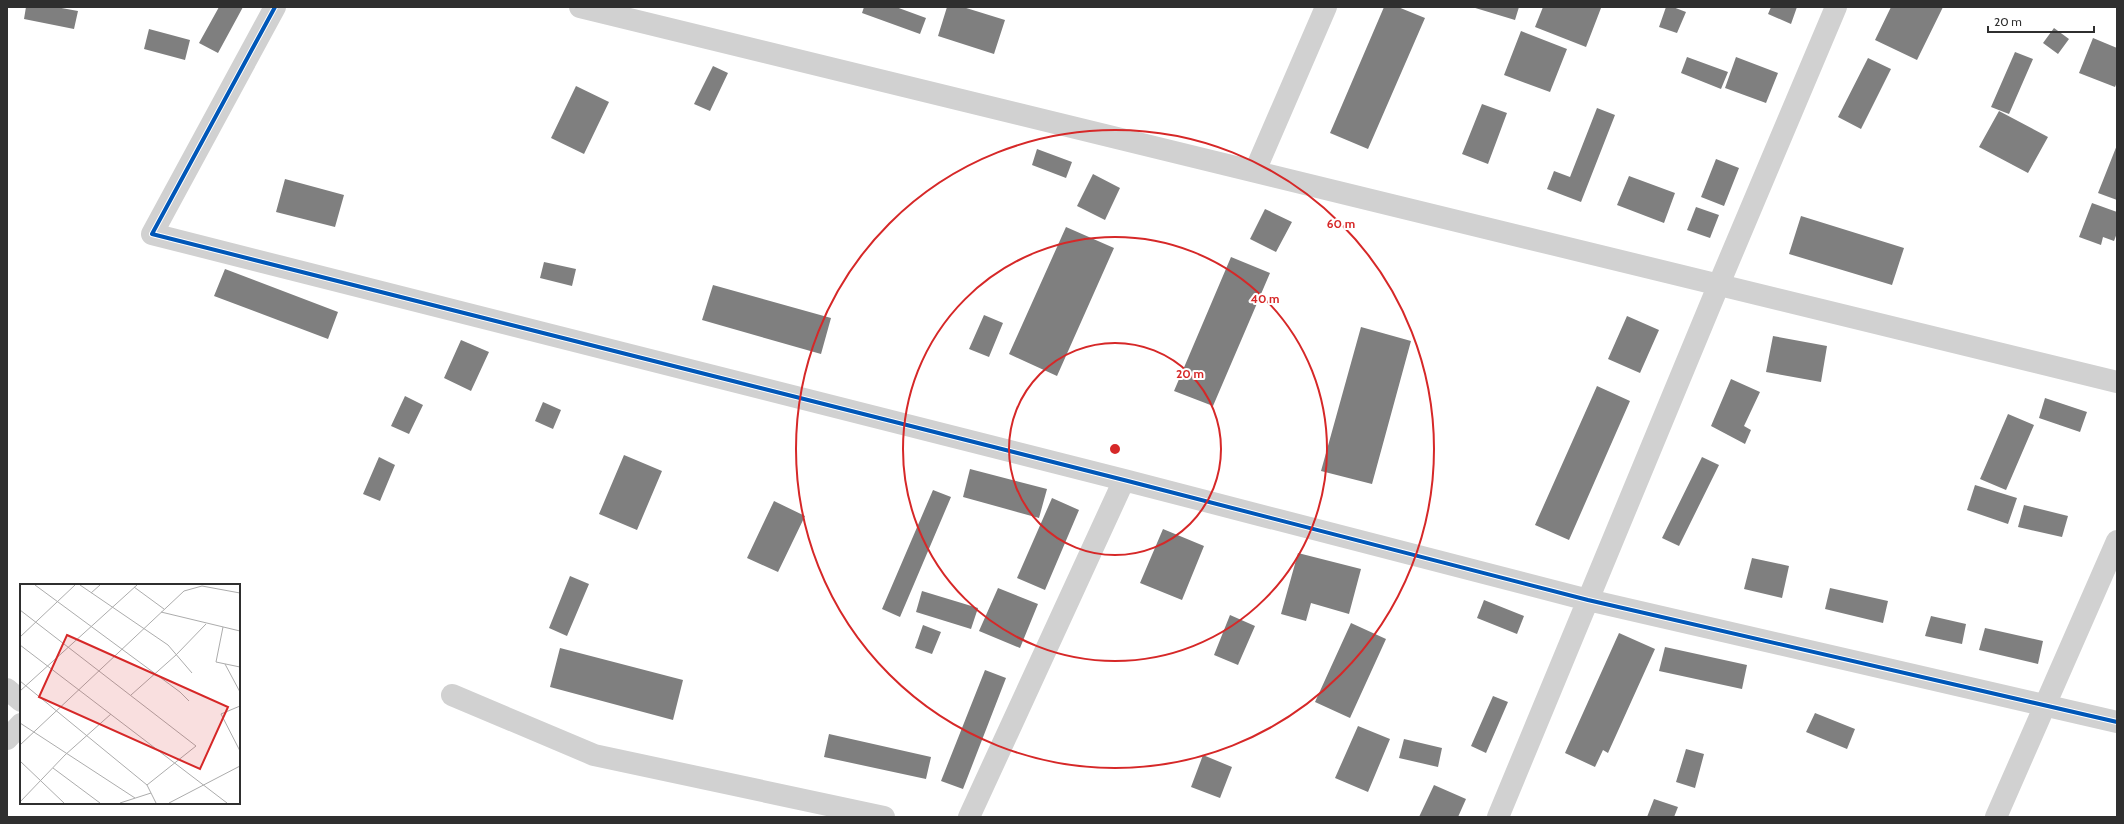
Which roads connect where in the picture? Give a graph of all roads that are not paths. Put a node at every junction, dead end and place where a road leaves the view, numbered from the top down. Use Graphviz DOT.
graph roads {
  1 [pos="275,7"];
  2 [pos="580,7"];
  3 [pos="1326,7"];
  4 [pos="1836,7"];
  5 [pos="1255,171"];
  6 [pos="1719,284"];
  7 [pos="2117,382"];
  8 [pos="1124,480"];
  9 [pos="2117,541"];
  10 [pos="1588,600"];
  11 [pos="7,689"];
  12 [pos="452,696"];
  13 [pos="20,699"];
  14 [pos="2045,706"];
  15 [pos="2117,722"];
  16 [pos="20,725"];
  17 [pos="7,739"];
  18 [pos="884,817"];
  19 [pos="969,817"];
  20 [pos="1498,817"];
  21 [pos="1996,817"];
  1 -- 8 [label="street"];
  2 -- 5 [label="street"];
  3 -- 5 [label="street"];
  4 -- 6 [label="street"];
  5 -- 6 [label="street"];
  6 -- 7 [label="street"];
  6 -- 10 [label="street"];
  8 -- 10 [label="street"];
  8 -- 19 [label="street"];
  9 -- 14 [label="street"];
  10 -- 14 [label="street"];
  10 -- 20 [label="street"];
  11 -- 13 [label="street"];
  12 -- 18 [label="street"];
  14 -- 15 [label="street"];
  14 -- 21 [label="street"];
  16 -- 17 [label="street"];
}
